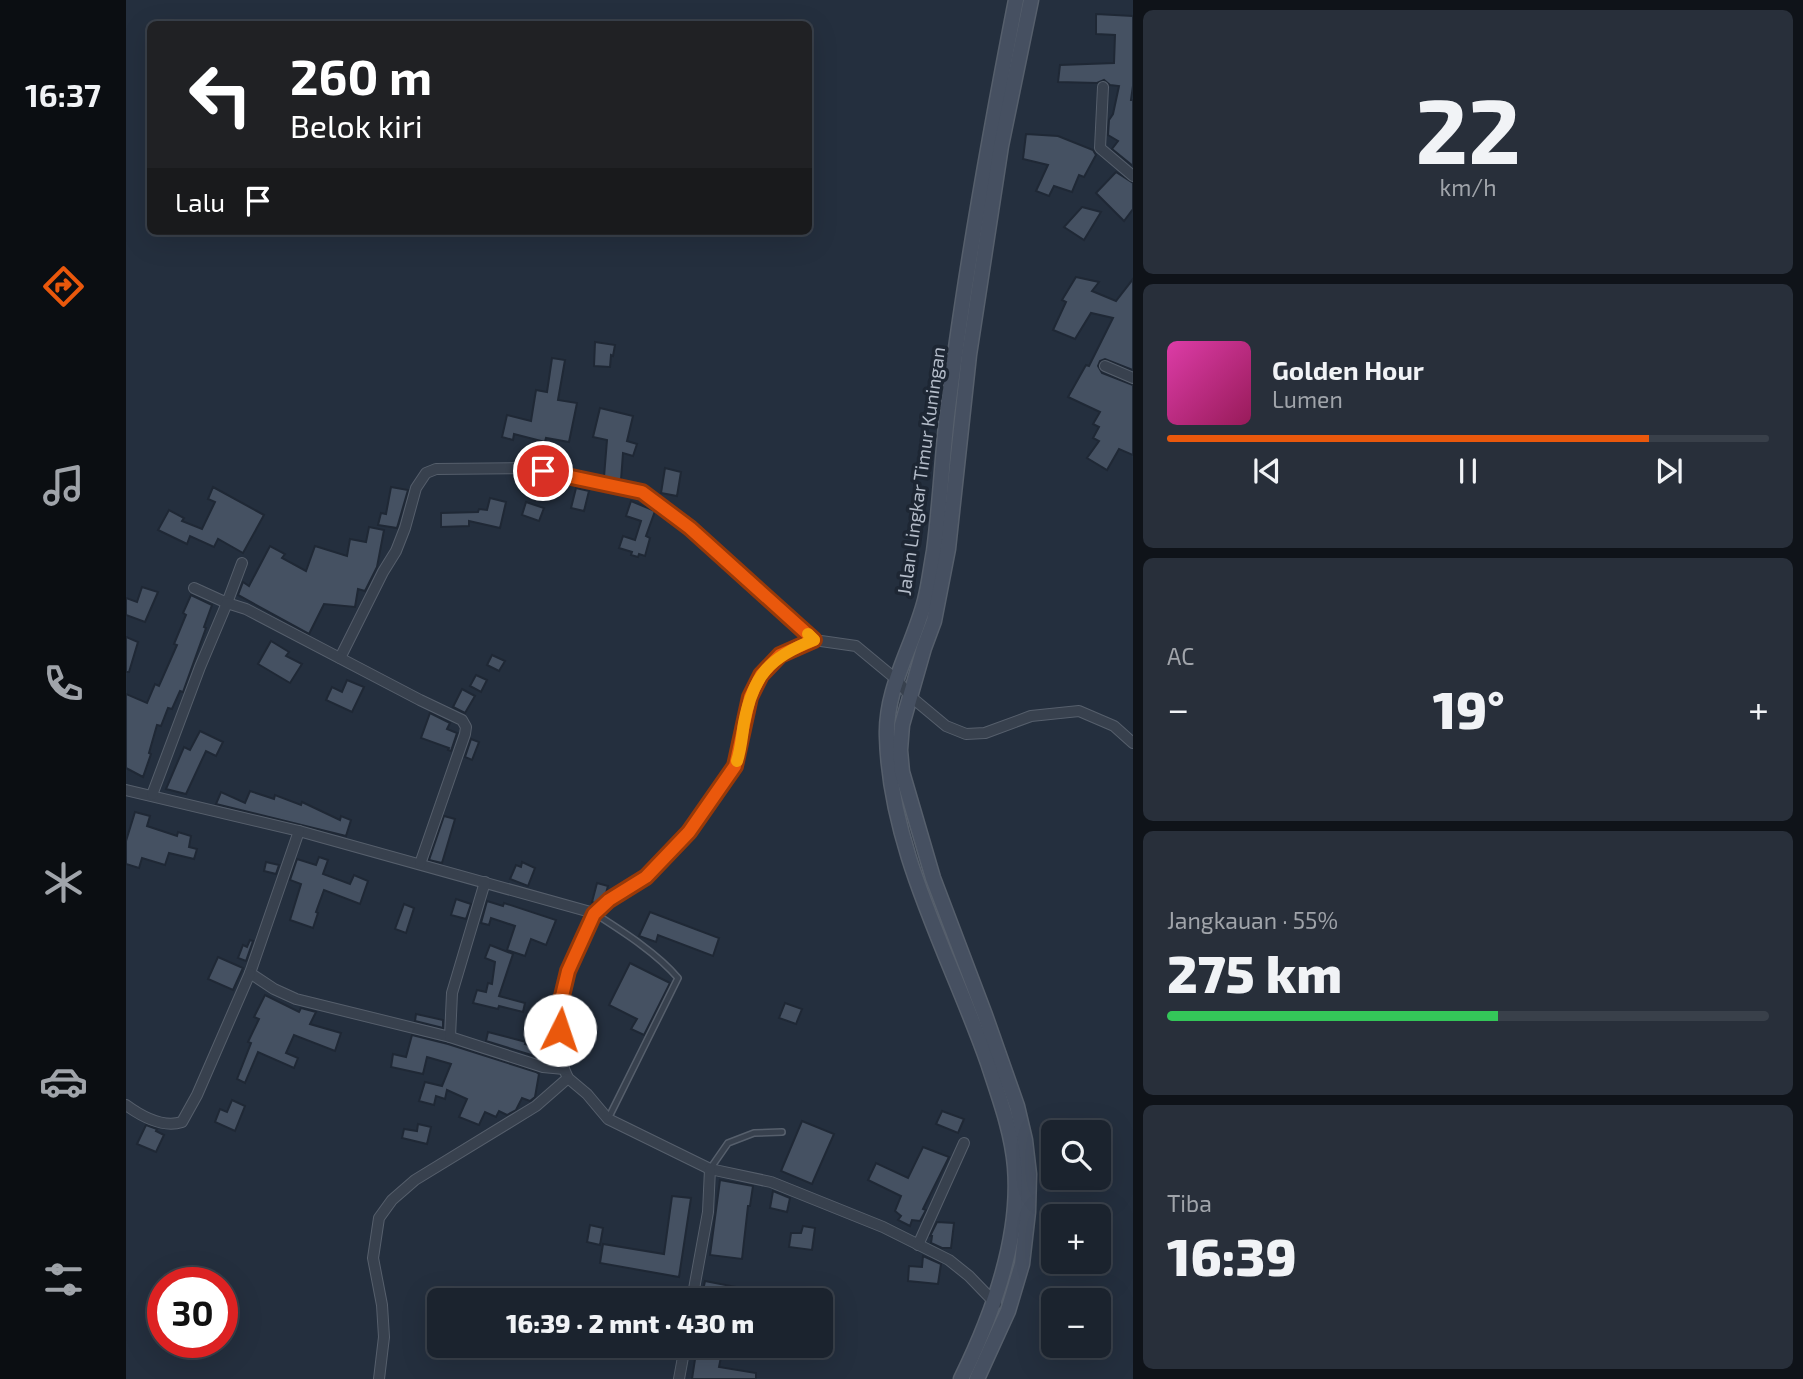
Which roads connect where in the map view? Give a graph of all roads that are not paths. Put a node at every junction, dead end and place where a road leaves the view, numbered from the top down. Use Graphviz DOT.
graph roads {
  1 [pos="1016,0"];
  2 [pos="1031,0"];
  3 [pos="1103,87"];
  4 [pos="1133,176"];
  5 [pos="1105,366"];
  6 [pos="1133,378"];
  7 [pos="242,563"];
  8 [pos="194,588"];
  9 [pos="227,603"];
  10 [pos="814,640"];
  11 [pos="340,658"];
  12 [pos="897,680"];
  13 [pos="910,696"];
  14 [pos="1133,729"];
  15 [pos="1131,742"];
  16 [pos="126,790"];
  17 [pos="152,795"];
  18 [pos="299,831"];
  19 [pos="420,864"];
  20 [pos="485,882"];
  21 [pos="594,914"];
  22 [pos="250,973"];
  23 [pos="450,1037"];
  24 [pos="566,1074"];
  25 [pos="126,1105"];
  26 [pos="608,1119"];
  27 [pos="782,1132"];
  28 [pos="964,1143"];
  29 [pos="710,1169"];
  30 [pos="918,1245"];
  31 [pos="694,1288"];
  32 [pos="995,1303"];
  33 [pos="1008,1311"];
  34 [pos="683,1358"];
  35 [pos="379,1379"];
  36 [pos="679,1379"];
  37 [pos="961,1379"];
  38 [pos="977,1379"];
  1 -- 12 [label="main road, Jalan Lingkar Timur Kuningan"];
  2 -- 13 [label="main road, Jalan Lingkar Timur Kuningan"];
  3 -- 4 [label="street"];
  5 -- 6 [label="street"];
  7 -- 9 [label="street"];
  8 -- 9 [label="street"];
  9 -- 11 [label="street"];
  9 -- 17 [label="street"];
  10 -- 11 [label="street"];
  10 -- 12 [label="street"];
  10 -- 21 [label="street"];
  11 -- 19 [label="street"];
  12 -- 13 [label="street"];
  12 -- 32 [label="main road, Jalan Lingkar Timur Kuningan"];
  13 -- 15 [label="street"];
  13 -- 33 [label="main road, Jalan Lingkar Timur Kuningan"];
  14 -- 15 [label="street"];
  16 -- 17 [label="street"];
  17 -- 18 [label="street"];
  18 -- 19 [label="street"];
  18 -- 22 [label="street"];
  19 -- 20 [label="street"];
  20 -- 21 [label="street"];
  20 -- 23 [label="street"];
  21 -- 24 [label="street"];
  21 -- 26 [label="lane"];
  22 -- 23 [label="street"];
  22 -- 25 [label="street"];
  23 -- 24 [label="street"];
  24 -- 26 [label="street"];
  24 -- 35 [label="street"];
  26 -- 29 [label="street"];
  27 -- 29 [label="lane"];
  28 -- 30 [label="street"];
  29 -- 30 [label="street"];
  29 -- 31 [label="street"];
  30 -- 32 [label="street"];
  32 -- 33 [label="street"];
  32 -- 37 [label="main road, Jalan Lingkar Timur Kuningan"];
  33 -- 38 [label="main road, Jalan Lingkar Timur Kuningan"];
  34 -- 36 [label="street"];
}
